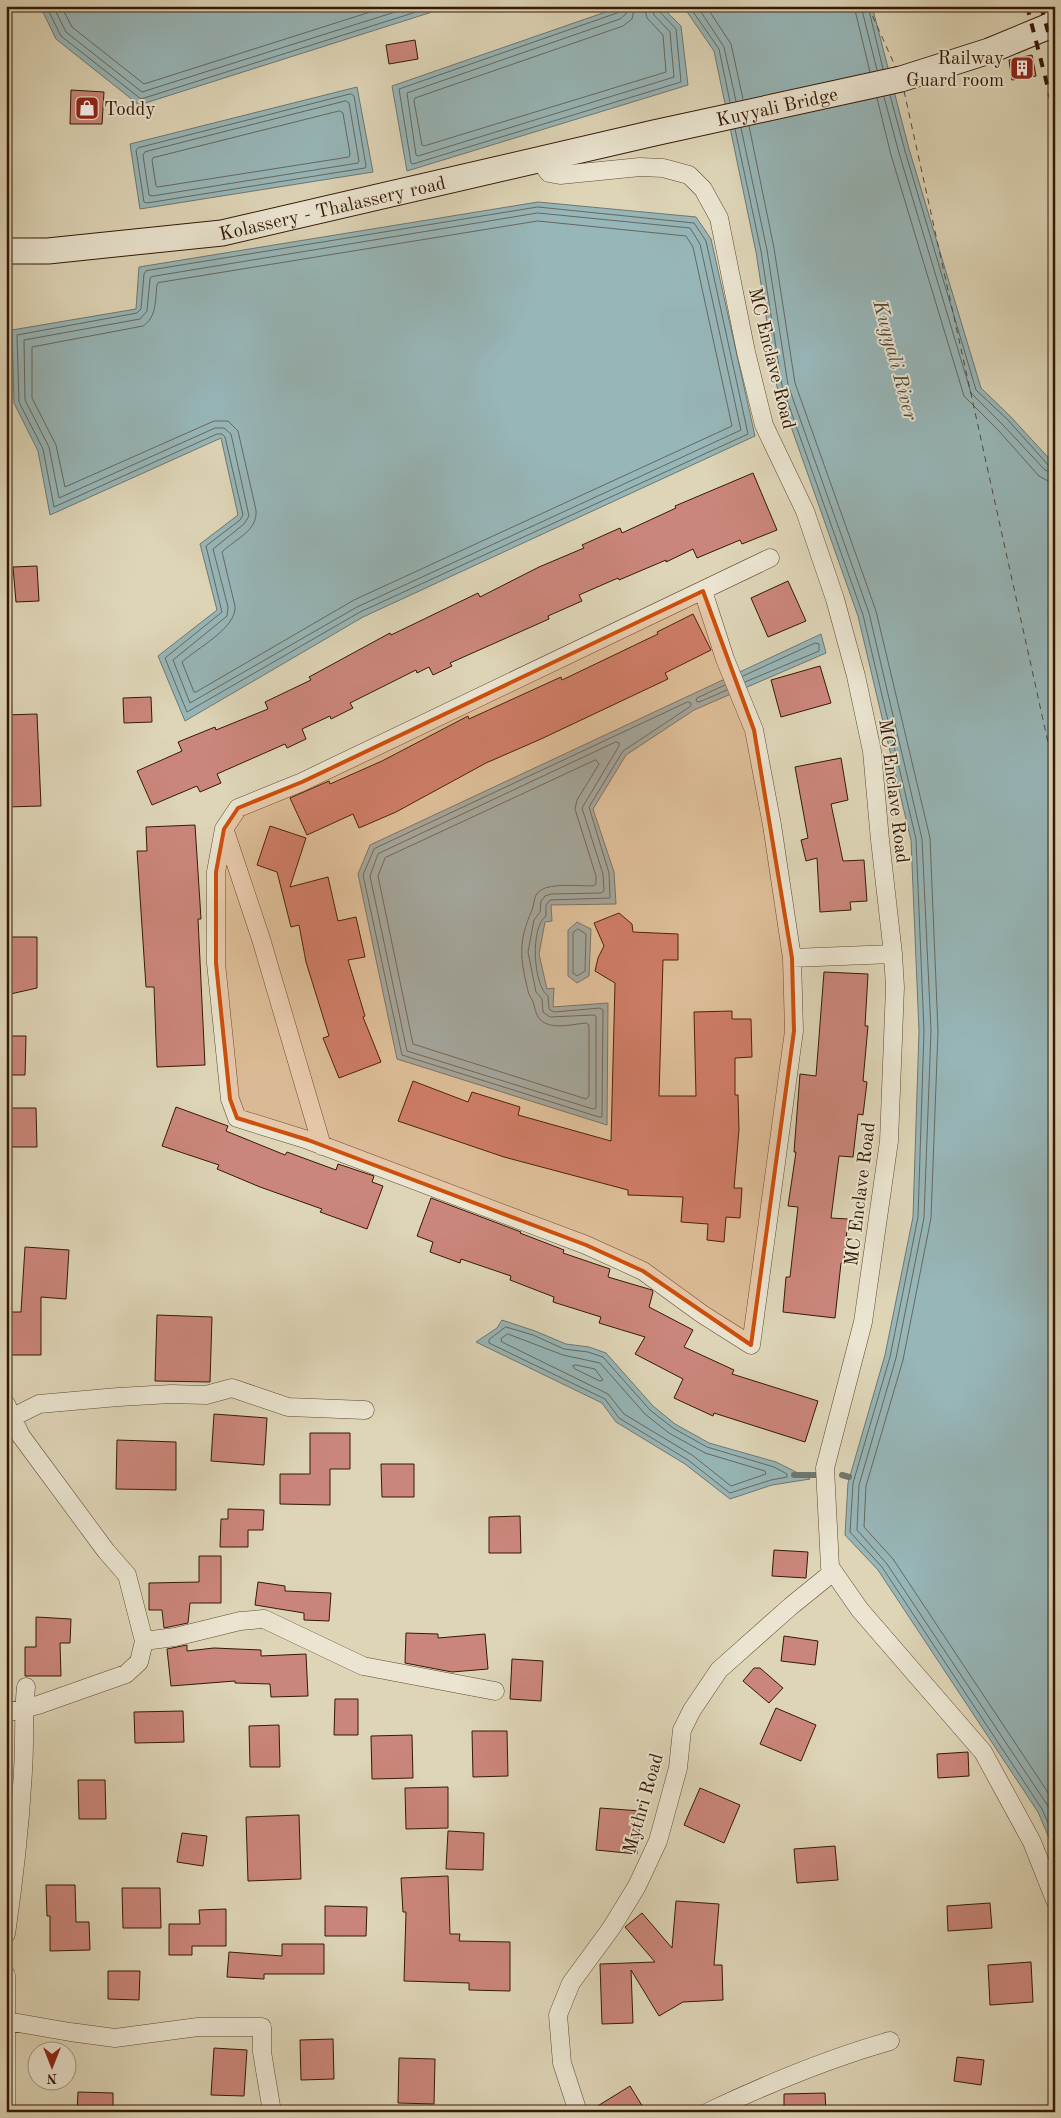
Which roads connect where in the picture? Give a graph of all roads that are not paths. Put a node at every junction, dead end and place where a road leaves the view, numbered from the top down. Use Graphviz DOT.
graph roads {
  1 [pos="1055,22"];
  2 [pos="654,133"];
  3 [pos="548,157"];
  4 [pos="6,251"];
  5 [pos="770,558"];
  6 [pos="703,591"];
  7 [pos="224,829"];
  8 [pos="894,954"];
  9 [pos="792,958"];
  10 [pos="322,1146"];
  11 [pos="10,1410"];
  12 [pos="365,1410"];
  13 [pos="832,1569"];
  14 [pos="144,1641"];
  15 [pos="26,1687"];
  16 [pos="495,1691"];
  17 [pos="24,1708"];
  18 [pos="6,1713"];
  19 [pos="1055,1900"];
  20 [pos="6,1934"];
  21 [pos="6,1975"];
  22 [pos="7,2021"];
  23 [pos="890,2041"];
  24 [pos="6,2108"];
  25 [pos="272,2112"];
  26 [pos="578,2112"];
  27 [pos="708,2112"];
  1 -- 2 [label="main road, Kuyyali Bridge"];
  2 -- 3 [label="main road, Kolassery - Thalassery road"];
  3 -- 4 [label="main road, Kolassery - Thalassery road"];
  3 -- 8 [label="street, MC Enclave Road"];
  5 -- 6 [label="street"];
  6 -- 7 [label="street"];
  6 -- 9 [label="street"];
  7 -- 10 [label="street"];
  7 -- 10 [label="street"];
  8 -- 9 [label="street"];
  8 -- 13 [label="street, MC Enclave Road"];
  9 -- 10 [label="street"];
  11 -- 12 [label="street"];
  11 -- 14 [label="street"];
  13 -- 19 [label="street"];
  13 -- 26 [label="street, Mythri Road"];
  14 -- 16 [label="street"];
  14 -- 17 [label="street"];
  15 -- 17 [label="street"];
  17 -- 18 [label="street"];
  17 -- 20 [label="street"];
  21 -- 22 [label="street"];
  22 -- 24 [label="street"];
  22 -- 25 [label="street"];
  23 -- 27 [label="street"];
}
